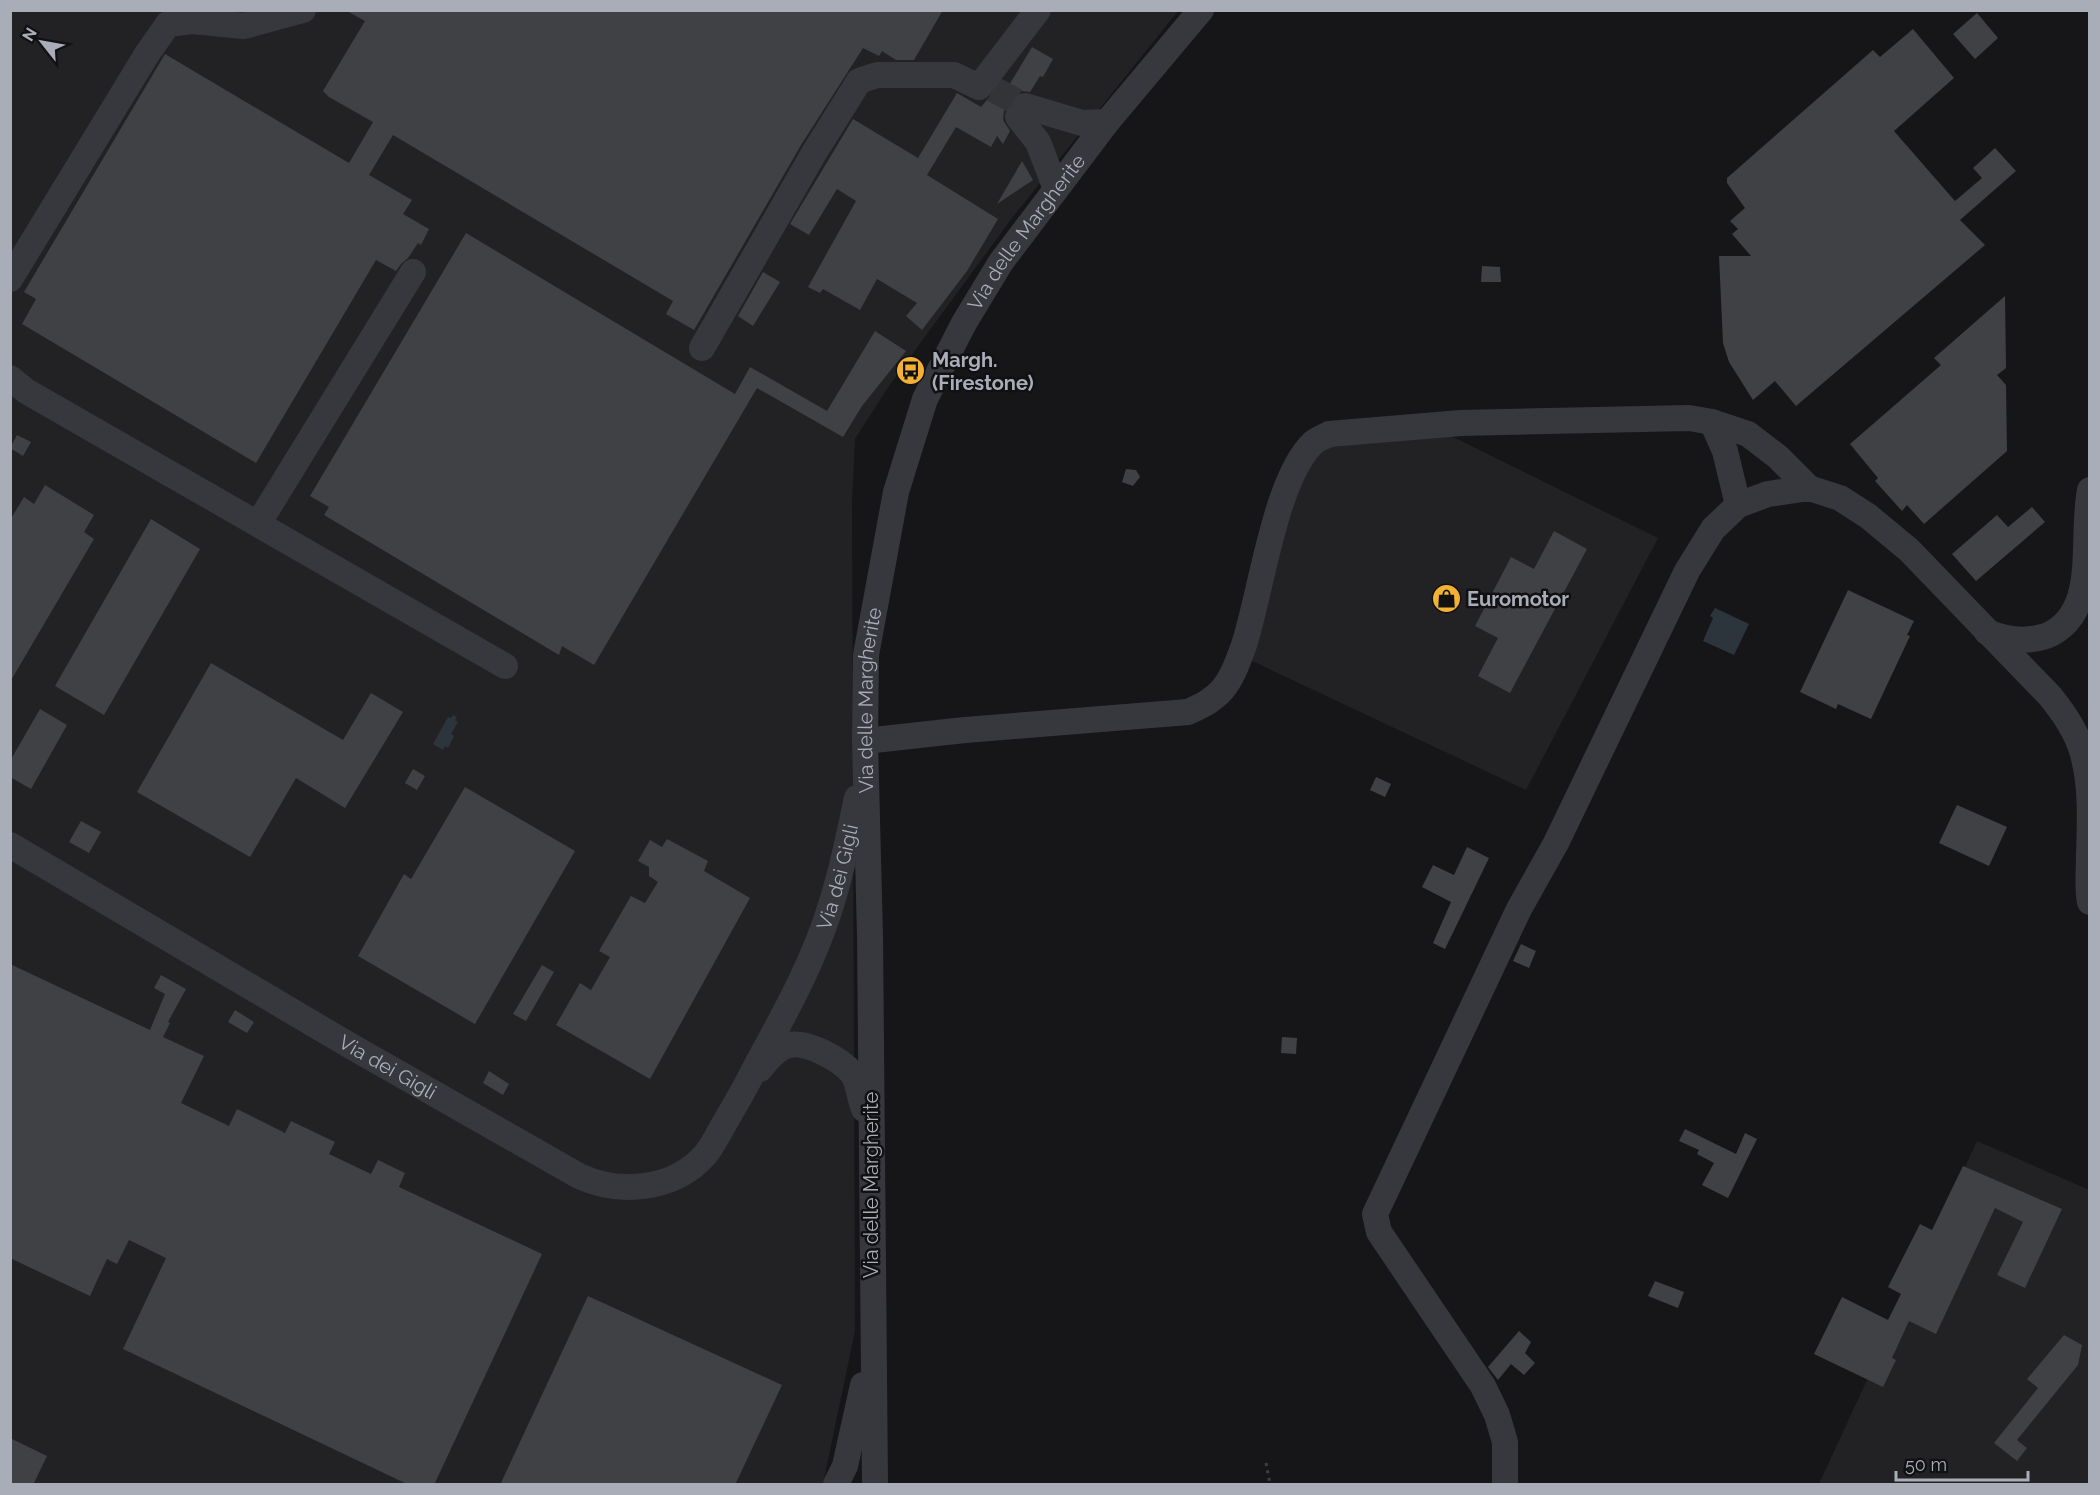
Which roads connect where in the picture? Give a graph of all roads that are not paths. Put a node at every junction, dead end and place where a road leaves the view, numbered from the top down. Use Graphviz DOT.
graph roads {
  1 [pos="303,10"];
  2 [pos="1038,10"];
  3 [pos="1201,10"];
  4 [pos="1022,112"];
  5 [pos="1107,122"];
  6 [pos="1080,158"];
  7 [pos="1056,189"];
  8 [pos="413,272"];
  9 [pos="10,279"];
  10 [pos="702,348"];
  11 [pos="10,378"];
  12 [pos="1712,422"];
  13 [pos="1809,488"];
  14 [pos="2090,490"];
  15 [pos="1738,505"];
  16 [pos="258,524"];
  17 [pos="1987,633"];
  18 [pos="505,666"];
  19 [pos="866,751"];
  20 [pos="10,846"];
  21 [pos="2090,903"];
  22 [pos="746,1085"];
  23 [pos="871,1127"];
  24 [pos="872,1326"];
  25 [pos="836,1485"];
  26 [pos="875,1485"];
  27 [pos="1505,1485"];
  1 -- 9 [label="street"];
  2 -- 10 [label="street"];
  3 -- 5 [label="street, Via delle Margherite"];
  4 -- 5 [label="street"];
  4 -- 6 [label="street"];
  4 -- 7 [label="street"];
  5 -- 6 [label="street, Via delle Margherite"];
  6 -- 7 [label="street, Via delle Margherite"];
  7 -- 19 [label="street, Via delle Margherite"];
  8 -- 16 [label="street"];
  11 -- 16 [label="street"];
  12 -- 13 [label="street"];
  12 -- 15 [label="street"];
  12 -- 19 [label="street"];
  13 -- 15 [label="street"];
  13 -- 17 [label="street"];
  14 -- 17 [label="street"];
  15 -- 27 [label="street"];
  16 -- 18 [label="street"];
  17 -- 21 [label="street"];
  19 -- 22 [label="street, Via dei Gigli"];
  19 -- 23 [label="street, Via delle Margherite"];
  20 -- 22 [label="street, Via dei Gigli"];
  22 -- 23 [label="street, Via dei Gigli"];
  23 -- 24 [label="street, Via delle Margherite"];
  24 -- 25 [label="street"];
  24 -- 26 [label="street, Via delle Margherite"];
}
